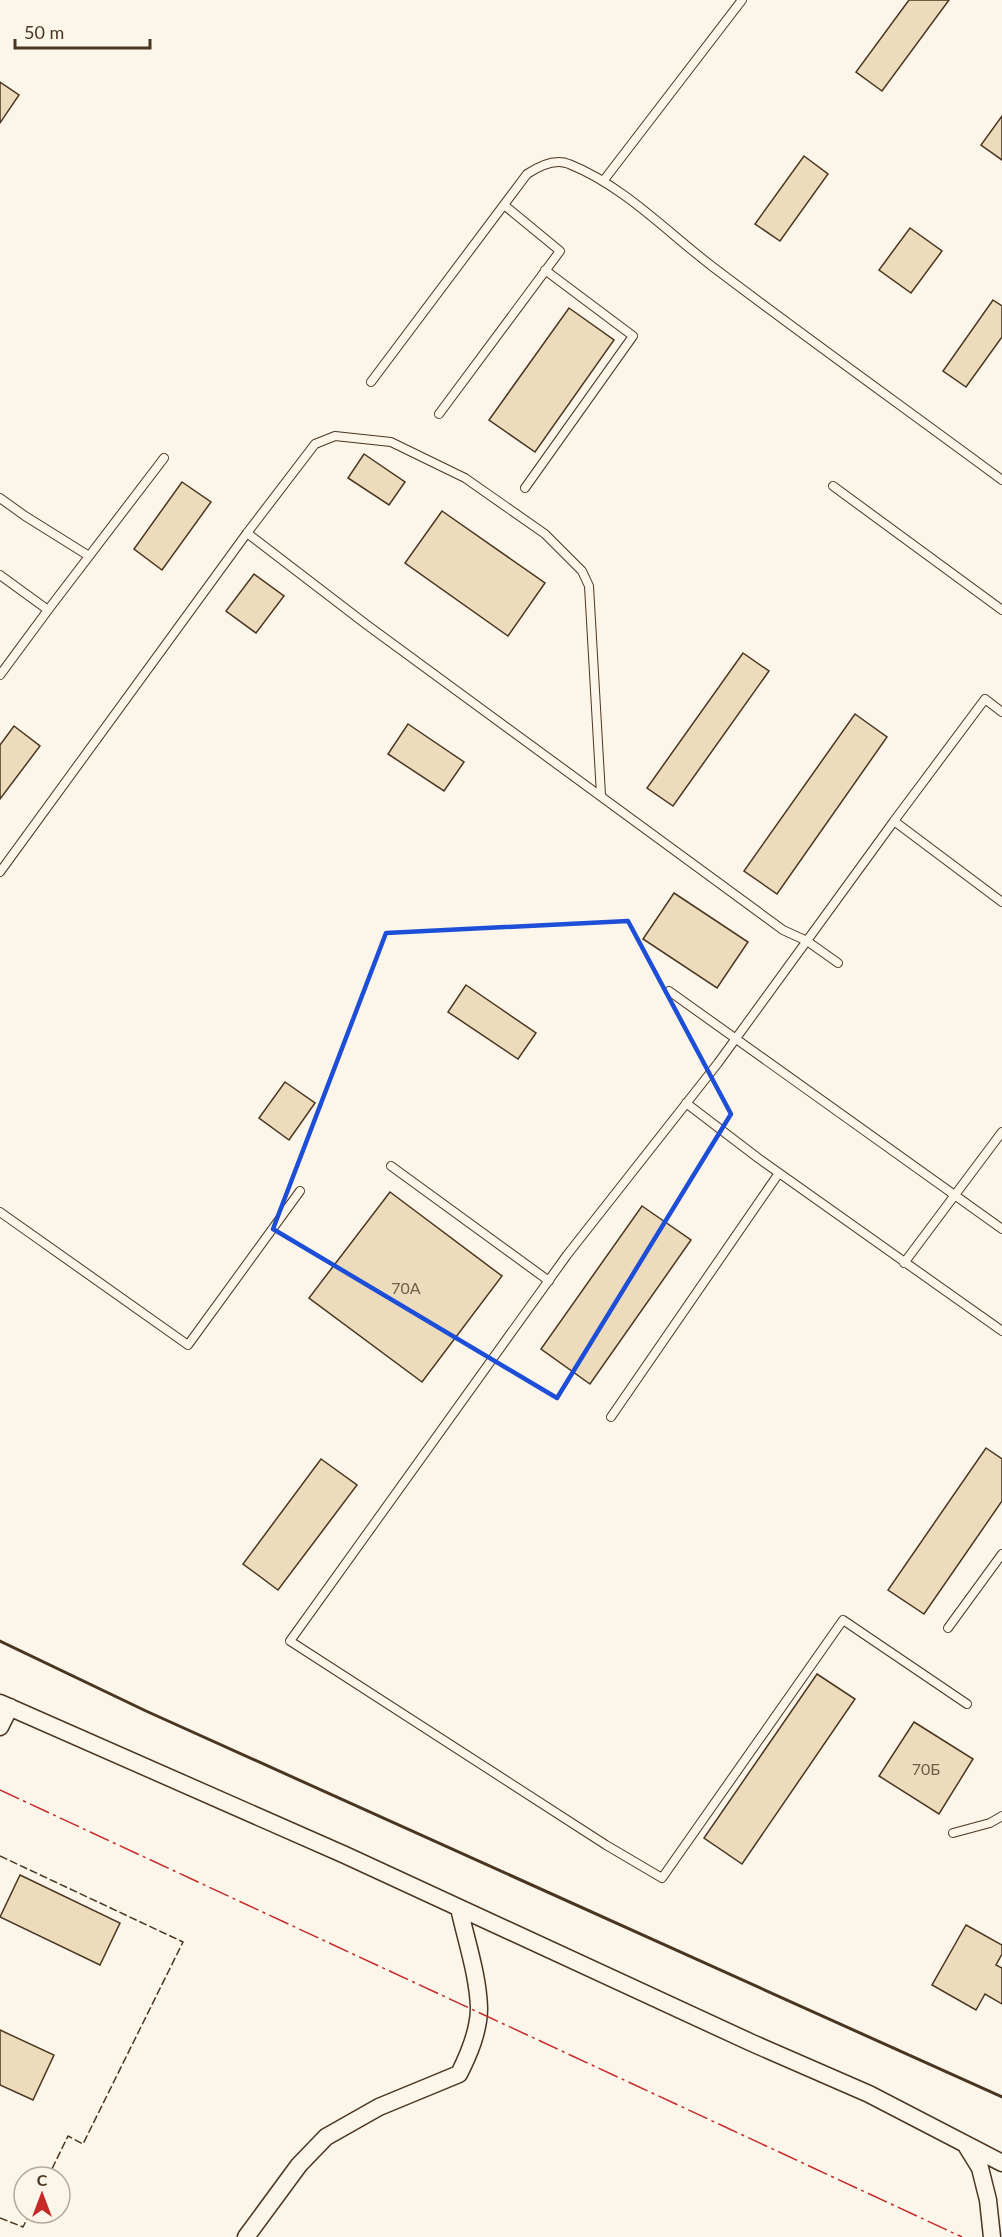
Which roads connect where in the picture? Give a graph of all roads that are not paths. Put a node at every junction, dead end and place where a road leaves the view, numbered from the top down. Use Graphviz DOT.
graph roads {
  1 [pos="742,0"];
  2 [pos="604,180"];
  3 [pos="504,205"];
  4 [pos="545,270"];
  5 [pos="371,382"];
  6 [pos="439,414"];
  7 [pos="164,458"];
  8 [pos="1002,480"];
  9 [pos="833,486"];
  10 [pos="525,488"];
  11 [pos="0,498"];
  12 [pos="247,533"];
  13 [pos="90,556"];
  14 [pos="0,575"];
  15 [pos="48,610"];
  16 [pos="1002,610"];
  17 [pos="0,675"];
  18 [pos="1002,712"];
  19 [pos="601,795"];
  20 [pos="894,821"];
  21 [pos="0,872"];
  22 [pos="1002,902"];
  23 [pos="807,941"];
  24 [pos="838,963"];
  25 [pos="669,991"];
  26 [pos="737,1037"];
  27 [pos="686,1103"];
  28 [pos="1002,1132"];
  29 [pos="391,1166"];
  30 [pos="779,1173"];
  31 [pos="300,1191"];
  32 [pos="955,1195"];
  33 [pos="0,1212"];
  34 [pos="1002,1229"];
  35 [pos="904,1263"];
  36 [pos="549,1281"];
  37 [pos="1002,1331"];
  38 [pos="611,1417"];
  39 [pos="1002,1554"];
  40 [pos="948,1628"];
  41 [pos="967,1704"];
  42 [pos="5,1705"];
  43 [pos="0,1727"];
  44 [pos="1002,1816"];
  45 [pos="953,1833"];
  46 [pos="459,1908"];
  47 [pos="967,2146"];
  48 [pos="1002,2163"];
  49 [pos="246,2237"];
  50 [pos="992,2237"];
  1 -- 2 [label="lane"];
  2 -- 3 [label="lane"];
  2 -- 8 [label="lane"];
  3 -- 4 [label="lane"];
  3 -- 5 [label="lane"];
  4 -- 6 [label="lane"];
  4 -- 10 [label="lane"];
  7 -- 13 [label="lane"];
  9 -- 16 [label="lane"];
  11 -- 13 [label="lane"];
  12 -- 19 [label="lane"];
  12 -- 19 [label="lane"];
  12 -- 21 [label="lane"];
  13 -- 15 [label="lane"];
  14 -- 15 [label="lane"];
  15 -- 17 [label="lane"];
  18 -- 20 [label="lane"];
  19 -- 23 [label="lane"];
  20 -- 22 [label="lane"];
  20 -- 23 [label="lane"];
  23 -- 24 [label="lane"];
  23 -- 26 [label="lane"];
  25 -- 26 [label="lane"];
  26 -- 27 [label="lane"];
  26 -- 32 [label="lane"];
  27 -- 30 [label="lane"];
  27 -- 36 [label="lane"];
  28 -- 32 [label="lane"];
  29 -- 36 [label="lane"];
  30 -- 35 [label="lane"];
  30 -- 38 [label="lane"];
  31 -- 33 [label="lane"];
  32 -- 34 [label="lane"];
  32 -- 35 [label="lane"];
  35 -- 37 [label="lane"];
  36 -- 41 [label="lane"];
  39 -- 40 [label="lane"];
  42 -- 43 [label="street"];
  42 -- 46 [label="street"];
  44 -- 45 [label="lane"];
  46 -- 47 [label="street"];
  46 -- 49 [label="street"];
  47 -- 48 [label="street"];
  47 -- 50 [label="street"];
}
